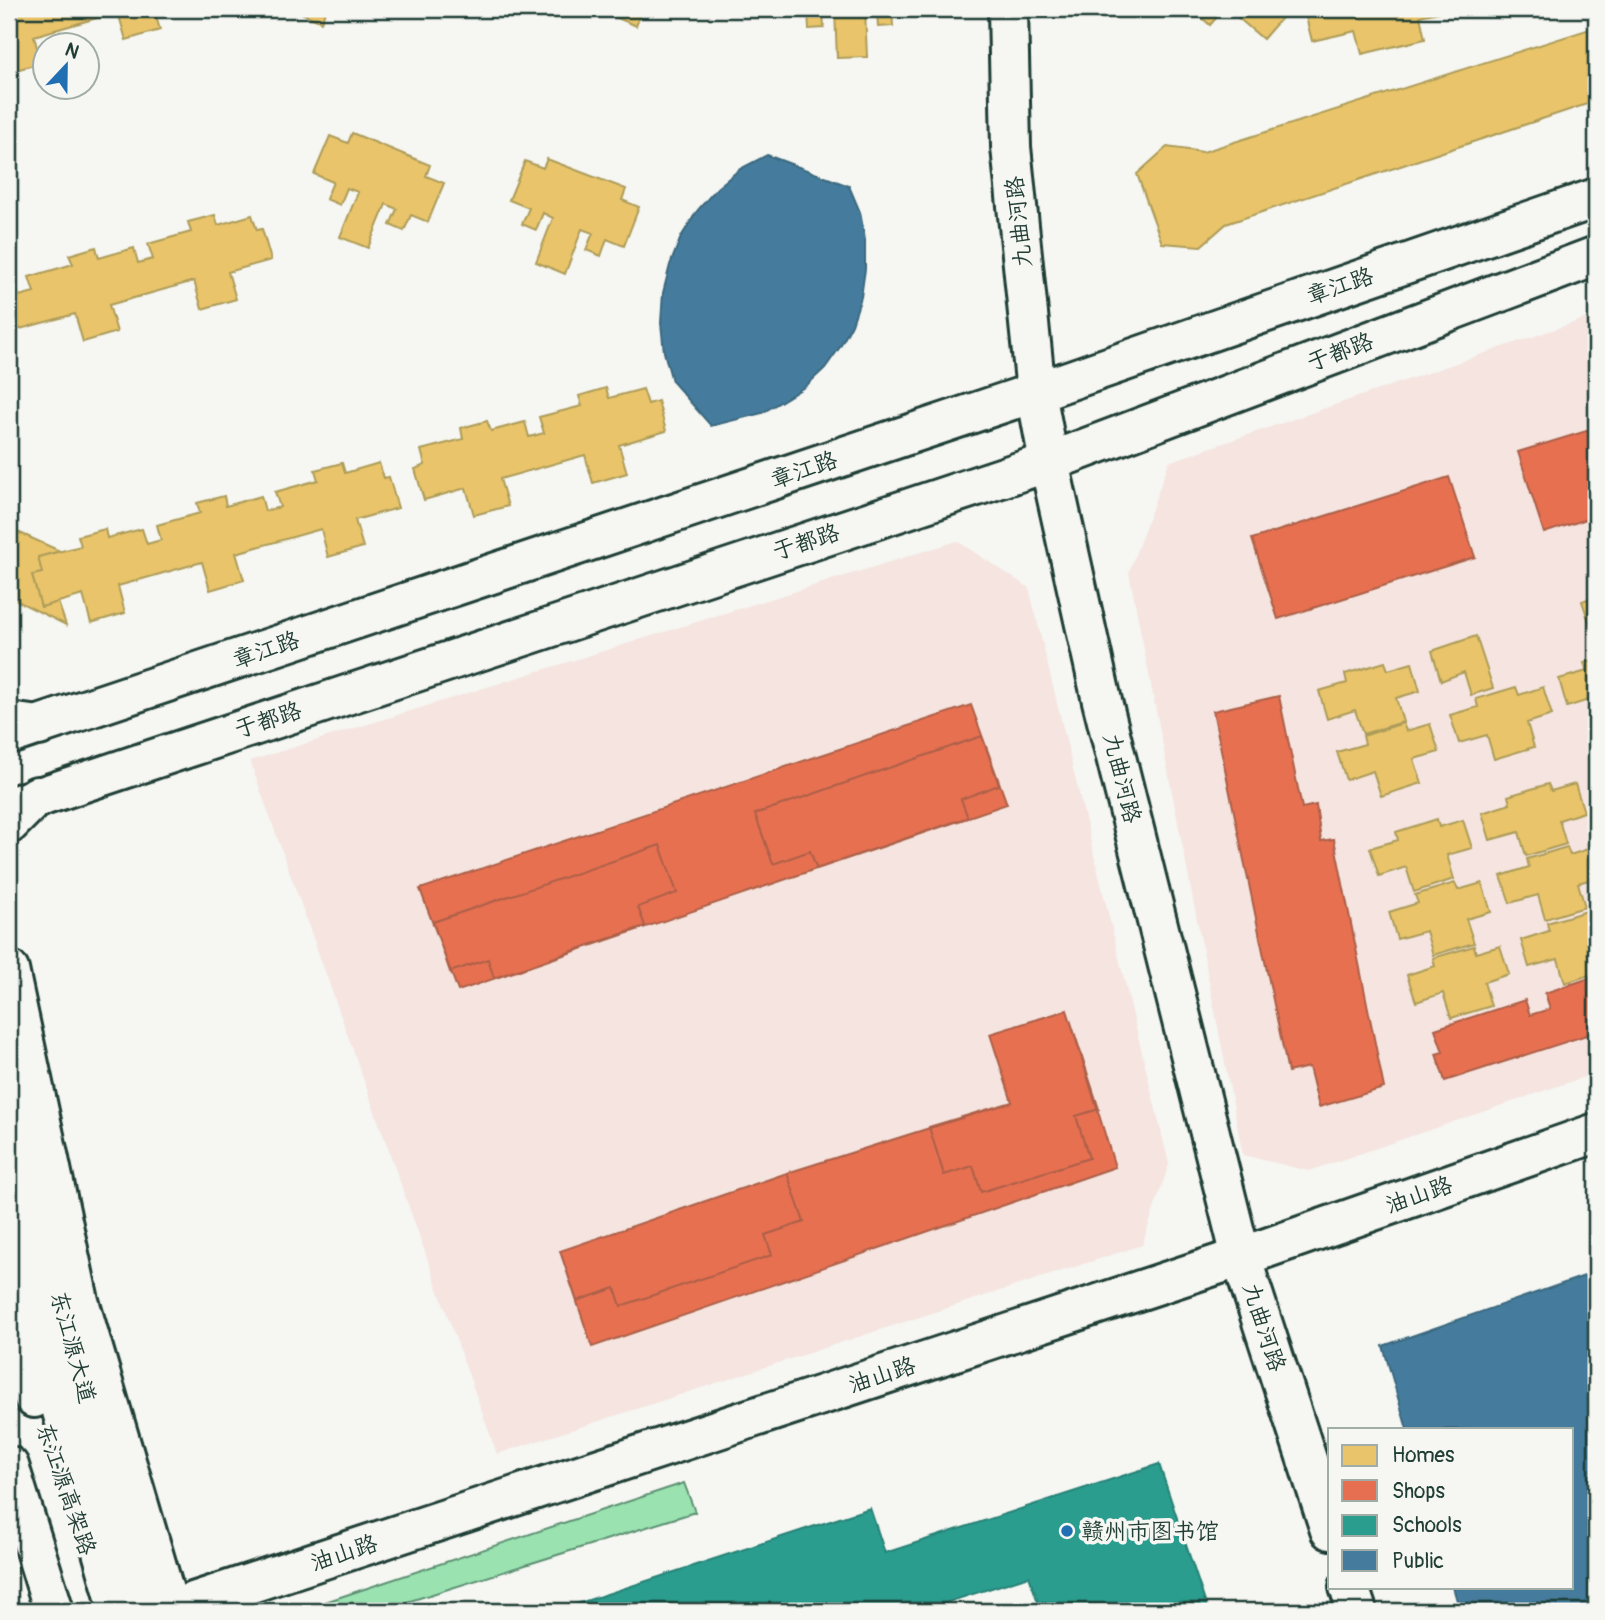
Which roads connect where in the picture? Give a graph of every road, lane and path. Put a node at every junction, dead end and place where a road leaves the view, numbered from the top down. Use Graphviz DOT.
graph roads {
  1 [pos="1008,9"];
  2 [pos="1596,198"];
  3 [pos="1596,256"];
  4 [pos="1036,392"];
  5 [pos="1049,462"];
  6 [pos="16,725"];
  7 [pos="23,801"];
  8 [pos="9,824"];
  9 [pos="9,840"];
  10 [pos="9,970"];
  11 [pos="9,1081"];
  12 [pos="1596,1133"];
  13 [pos="9,1209"];
  14 [pos="1241,1257"];
  15 [pos="9,1328"];
  16 [pos="9,1466"];
  17 [pos="9,1524"];
  18 [pos="1328,1524"];
  19 [pos="1349,1588"];
  20 [pos="42,1611"];
  21 [pos="54,1611"];
  22 [pos="109,1611"];
  23 [pos="119,1611"];
  24 [pos="163,1611"];
  25 [pos="1357,1611"];
  1 -- 4 [label="main road, 九曲河路"];
  2 -- 4 [label="main road, 章江路"];
  3 -- 5 [label="main road, 于都路"];
  4 -- 5 [label="main road, 九曲河路"];
  4 -- 6 [label="main road, 章江路"];
  5 -- 7 [label="main road, 于都路"];
  5 -- 14 [label="main road, 九曲河路"];
  7 -- 8 [label="main road"];
  7 -- 9 [label="main road"];
  10 -- 24 [label="main road"];
  11 -- 24 [label="main road, 东江源大道"];
  12 -- 14 [label="main road, 油山路"];
  13 -- 23 [label="main road"];
  14 -- 18 [label="main road, 九曲河路"];
  14 -- 24 [label="main road, 油山路"];
  15 -- 22 [label="main road, 东江源高架路"];
  16 -- 21 [label="main road, 东江源高架路"];
  17 -- 20 [label="main road"];
  19 -- 25 [label="main road"];
}
